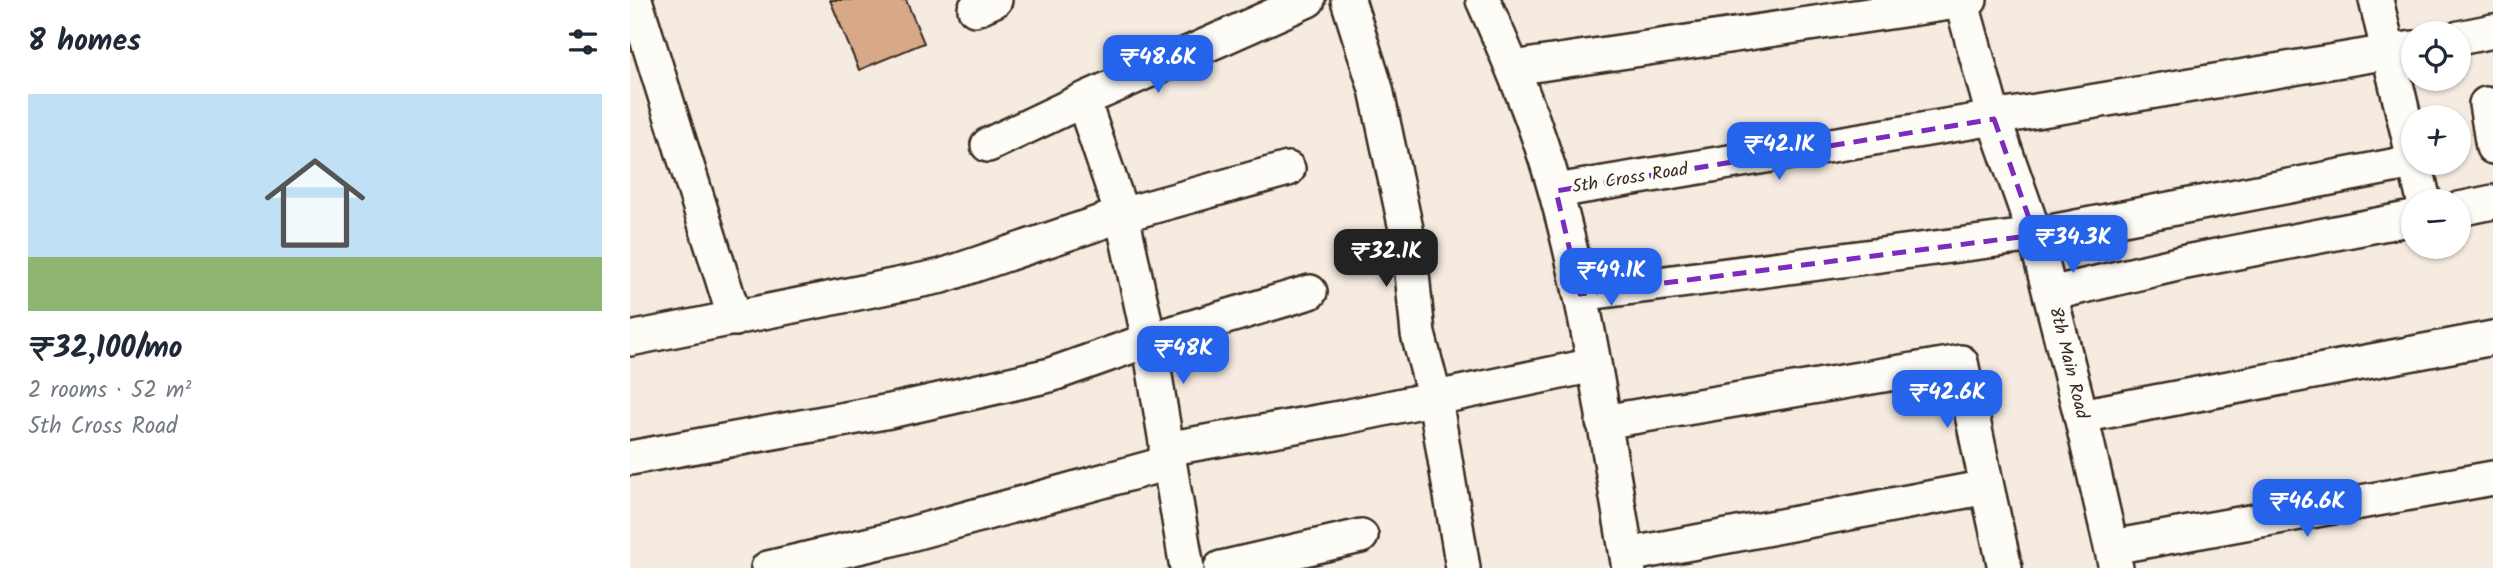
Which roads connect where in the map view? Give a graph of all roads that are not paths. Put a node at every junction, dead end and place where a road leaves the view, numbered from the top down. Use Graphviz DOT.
graph roads {
  1 [pos="635,0"];
  2 [pos="1308,0"];
  3 [pos="1348,0"];
  4 [pos="1483,0"];
  5 [pos="2376,0"];
  6 [pos="1964,1"];
  7 [pos="2493,31"];
  8 [pos="2471,36"];
  9 [pos="2401,50"];
  10 [pos="1513,68"];
  11 [pos="1083,100"];
  12 [pos="2486,104"];
  13 [pos="1994,118"];
  14 [pos="988,145"];
  15 [pos="2493,147"];
  16 [pos="2401,165"];
  17 [pos="1289,169"];
  18 [pos="1556,191"];
  19 [pos="2493,202"];
  20 [pos="2471,207"];
  21 [pos="1122,215"];
  22 [pos="2401,220"];
  23 [pos="2035,235"];
  24 [pos="1310,292"];
  25 [pos="1580,294"];
  26 [pos="2050,294"];
  27 [pos="736,319"];
  28 [pos="2493,338"];
  29 [pos="630,339"];
  30 [pos="1149,340"];
  31 [pos="1594,365"];
  32 [pos="1435,399"];
  33 [pos="2081,416"];
  34 [pos="1603,422"];
  35 [pos="1167,456"];
  36 [pos="630,458"];
  37 [pos="2493,478"];
  38 [pos="1987,487"];
  39 [pos="1361,536"];
  40 [pos="2114,557"];
  41 [pos="1628,561"];
  42 [pos="768,568"];
  43 [pos="1187,568"];
  44 [pos="1220,568"];
  45 [pos="1463,568"];
  46 [pos="2005,568"];
  1 -- 27 [label="street"];
  2 -- 11 [label="street"];
  3 -- 32 [label="street"];
  4 -- 10 [label="street"];
  5 -- 9 [label="street"];
  6 -- 10 [label="street"];
  6 -- 13 [label="street, 8th Main Road"];
  7 -- 8 [label="street"];
  9 -- 13 [label="street, 5th Cross Road"];
  10 -- 18 [label="street"];
  11 -- 14 [label="street"];
  11 -- 21 [label="street"];
  12 -- 15 [label="street"];
  13 -- 18 [label="street, 5th Cross Road"];
  13 -- 23 [label="street, 8th Main Road"];
  16 -- 23 [label="street"];
  17 -- 21 [label="street"];
  18 -- 25 [label="street"];
  19 -- 20 [label="street"];
  21 -- 27 [label="street"];
  21 -- 30 [label="street"];
  22 -- 26 [label="street"];
  23 -- 25 [label="street"];
  23 -- 26 [label="street, 8th Main Road"];
  24 -- 30 [label="street"];
  25 -- 31 [label="street"];
  26 -- 33 [label="street, 8th Main Road"];
  27 -- 29 [label="street"];
  28 -- 33 [label="street"];
  30 -- 35 [label="street"];
  30 -- 36 [label="street"];
  31 -- 32 [label="street"];
  31 -- 34 [label="street"];
  32 -- 35 [label="street"];
  32 -- 45 [label="street"];
  33 -- 40 [label="street, 8th Main Road"];
  34 -- 38 [label="street"];
  34 -- 41 [label="street"];
  35 -- 42 [label="street"];
  35 -- 43 [label="street"];
  37 -- 40 [label="street"];
  38 -- 41 [label="street"];
  38 -- 46 [label="street"];
  39 -- 44 [label="street"];
}
